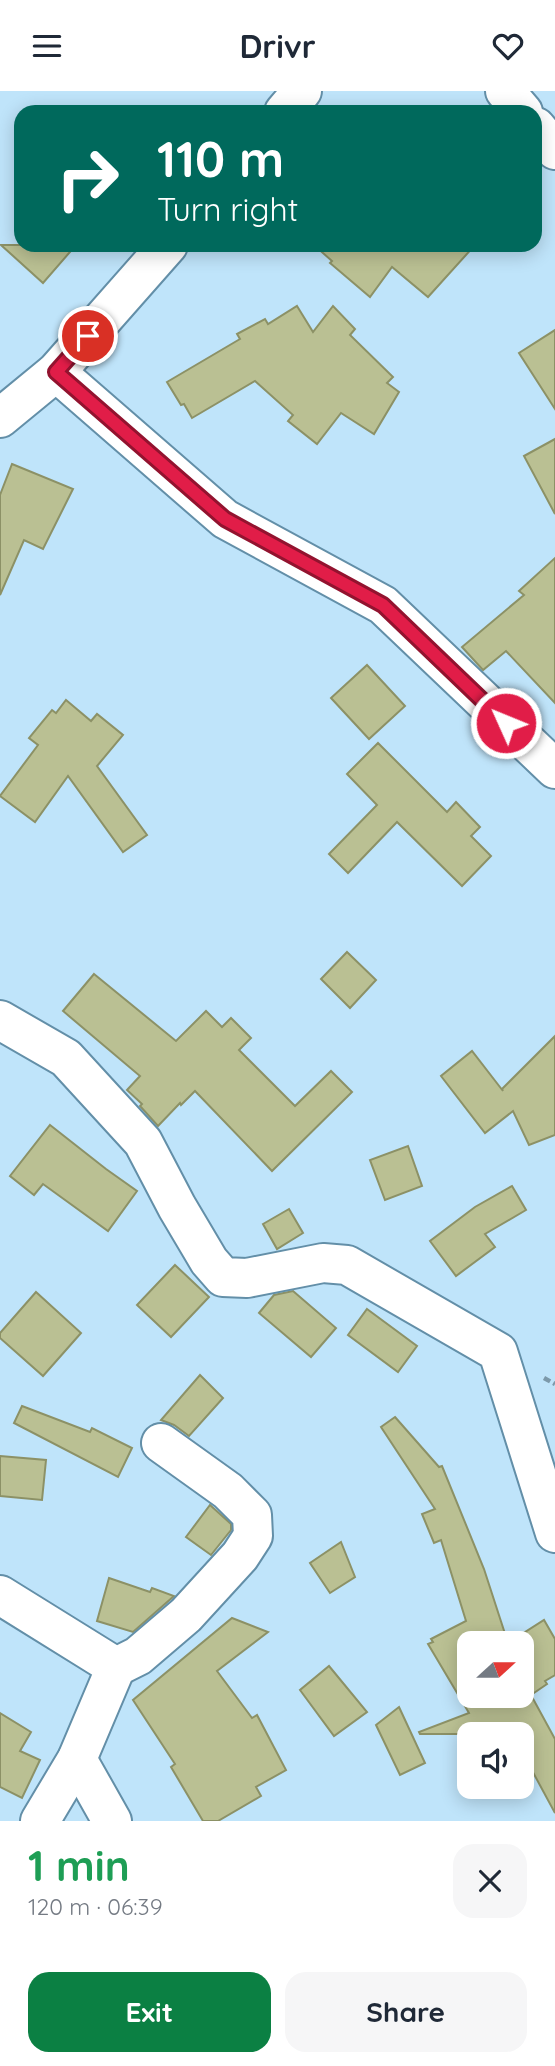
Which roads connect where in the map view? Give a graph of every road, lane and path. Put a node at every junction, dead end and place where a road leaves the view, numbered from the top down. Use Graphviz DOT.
graph roads {
  1 [pos="302,91"];
  2 [pos="505,91"];
  3 [pos="290,105"];
  4 [pos="517,105"];
  5 [pos="542,134"];
  6 [pos="555,150"];
  7 [pos="162,252"];
  8 [pos="56,372"];
  9 [pos="0,418"];
  10 [pos="555,769"];
  11 [pos="0,1020"];
  12 [pos="161,1443"];
  13 [pos="555,1533"];
  14 [pos="0,1595"];
  15 [pos="116,1667"];
  16 [pos="77,1759"];
  17 [pos="40,1821"];
  18 [pos="112,1821"];
  1 -- 3 [label="street"];
  2 -- 4 [label="street"];
  5 -- 6 [label="street"];
  7 -- 8 [label="street"];
  8 -- 9 [label="street"];
  8 -- 10 [label="street"];
  11 -- 13 [label="street"];
  12 -- 15 [label="street"];
  14 -- 15 [label="street"];
  15 -- 16 [label="street"];
  16 -- 17 [label="street"];
  16 -- 18 [label="street"];
}
